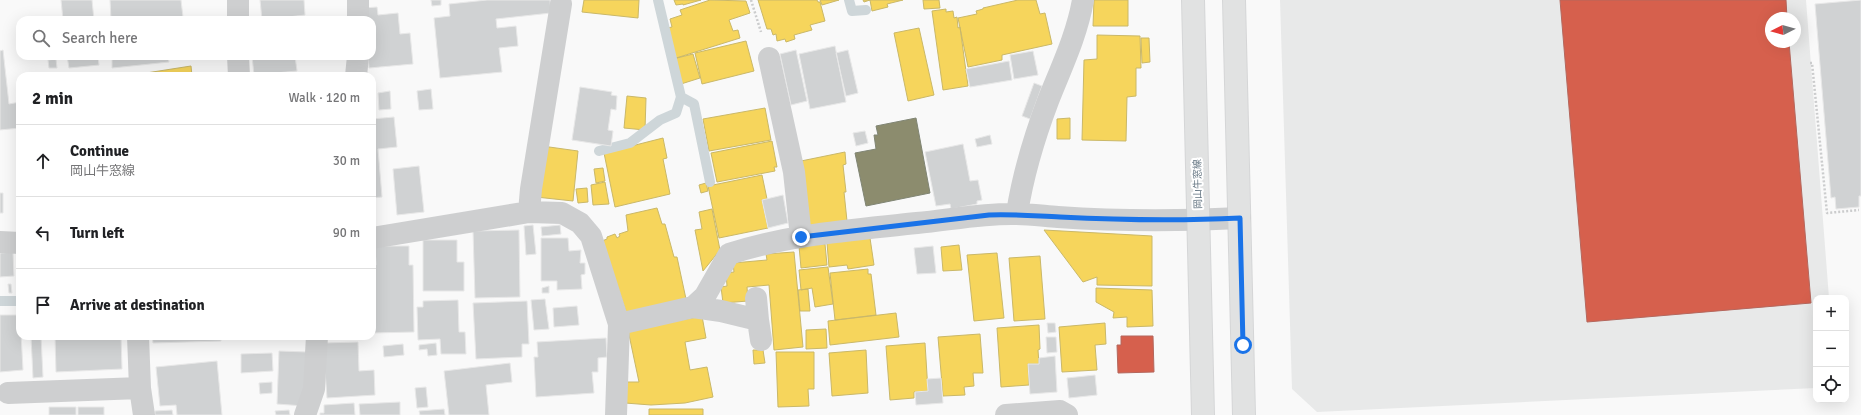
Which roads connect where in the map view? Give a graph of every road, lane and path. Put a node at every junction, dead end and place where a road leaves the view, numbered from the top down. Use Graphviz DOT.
graph roads {
  1 [pos="238,0"];
  2 [pos="358,0"];
  3 [pos="751,0"];
  4 [pos="1083,0"];
  5 [pos="1193,0"];
  6 [pos="1234,0"];
  7 [pos="562,4"];
  8 [pos="238,16"];
  9 [pos="358,16"];
  10 [pos="769,58"];
  11 [pos="238,60"];
  12 [pos="358,60"];
  13 [pos="1810,63"];
  14 [pos="239,72"];
  15 [pos="356,72"];
  16 [pos="1858,210"];
  17 [pos="529,212"];
  18 [pos="1017,214"];
  19 [pos="1240,218"];
  20 [pos="1198,220"];
  21 [pos="376,237"];
  22 [pos="801,237"];
  23 [pos="0,242"];
  24 [pos="16,243"];
  25 [pos="756,298"];
  26 [pos="693,307"];
  27 [pos="619,324"];
  28 [pos="138,340"];
  29 [pos="317,340"];
  30 [pos="140,388"];
  31 [pos="8,392"];
  32 [pos="144,415"];
  33 [pos="305,415"];
  34 [pos="616,415"];
  35 [pos="1006,415"];
  36 [pos="1068,415"];
  37 [pos="1203,415"];
  38 [pos="1244,415"];
  1 -- 8 [label="street"];
  2 -- 9 [label="street"];
  3 -- 10 [label="path"];
  4 -- 18 [label="street"];
  5 -- 20 [label="main road, 岡山牛窓線"];
  6 -- 19 [label="main road"];
  7 -- 17 [label="street"];
  10 -- 22 [label="street"];
  11 -- 14 [label="street"];
  12 -- 15 [label="street"];
  13 -- 16 [label="path"];
  17 -- 21 [label="street"];
  17 -- 27 [label="street"];
  18 -- 20 [label="street"];
  18 -- 22 [label="street"];
  19 -- 20 [label="street"];
  19 -- 38 [label="main road"];
  20 -- 37 [label="main road, 岡山牛窓線"];
  22 -- 26 [label="street"];
  23 -- 24 [label="street"];
  25 -- 26 [label="street"];
  26 -- 27 [label="street"];
  27 -- 34 [label="street"];
  28 -- 30 [label="street"];
  29 -- 33 [label="street"];
  30 -- 31 [label="street"];
  30 -- 32 [label="street"];
  35 -- 36 [label="street"];
}
